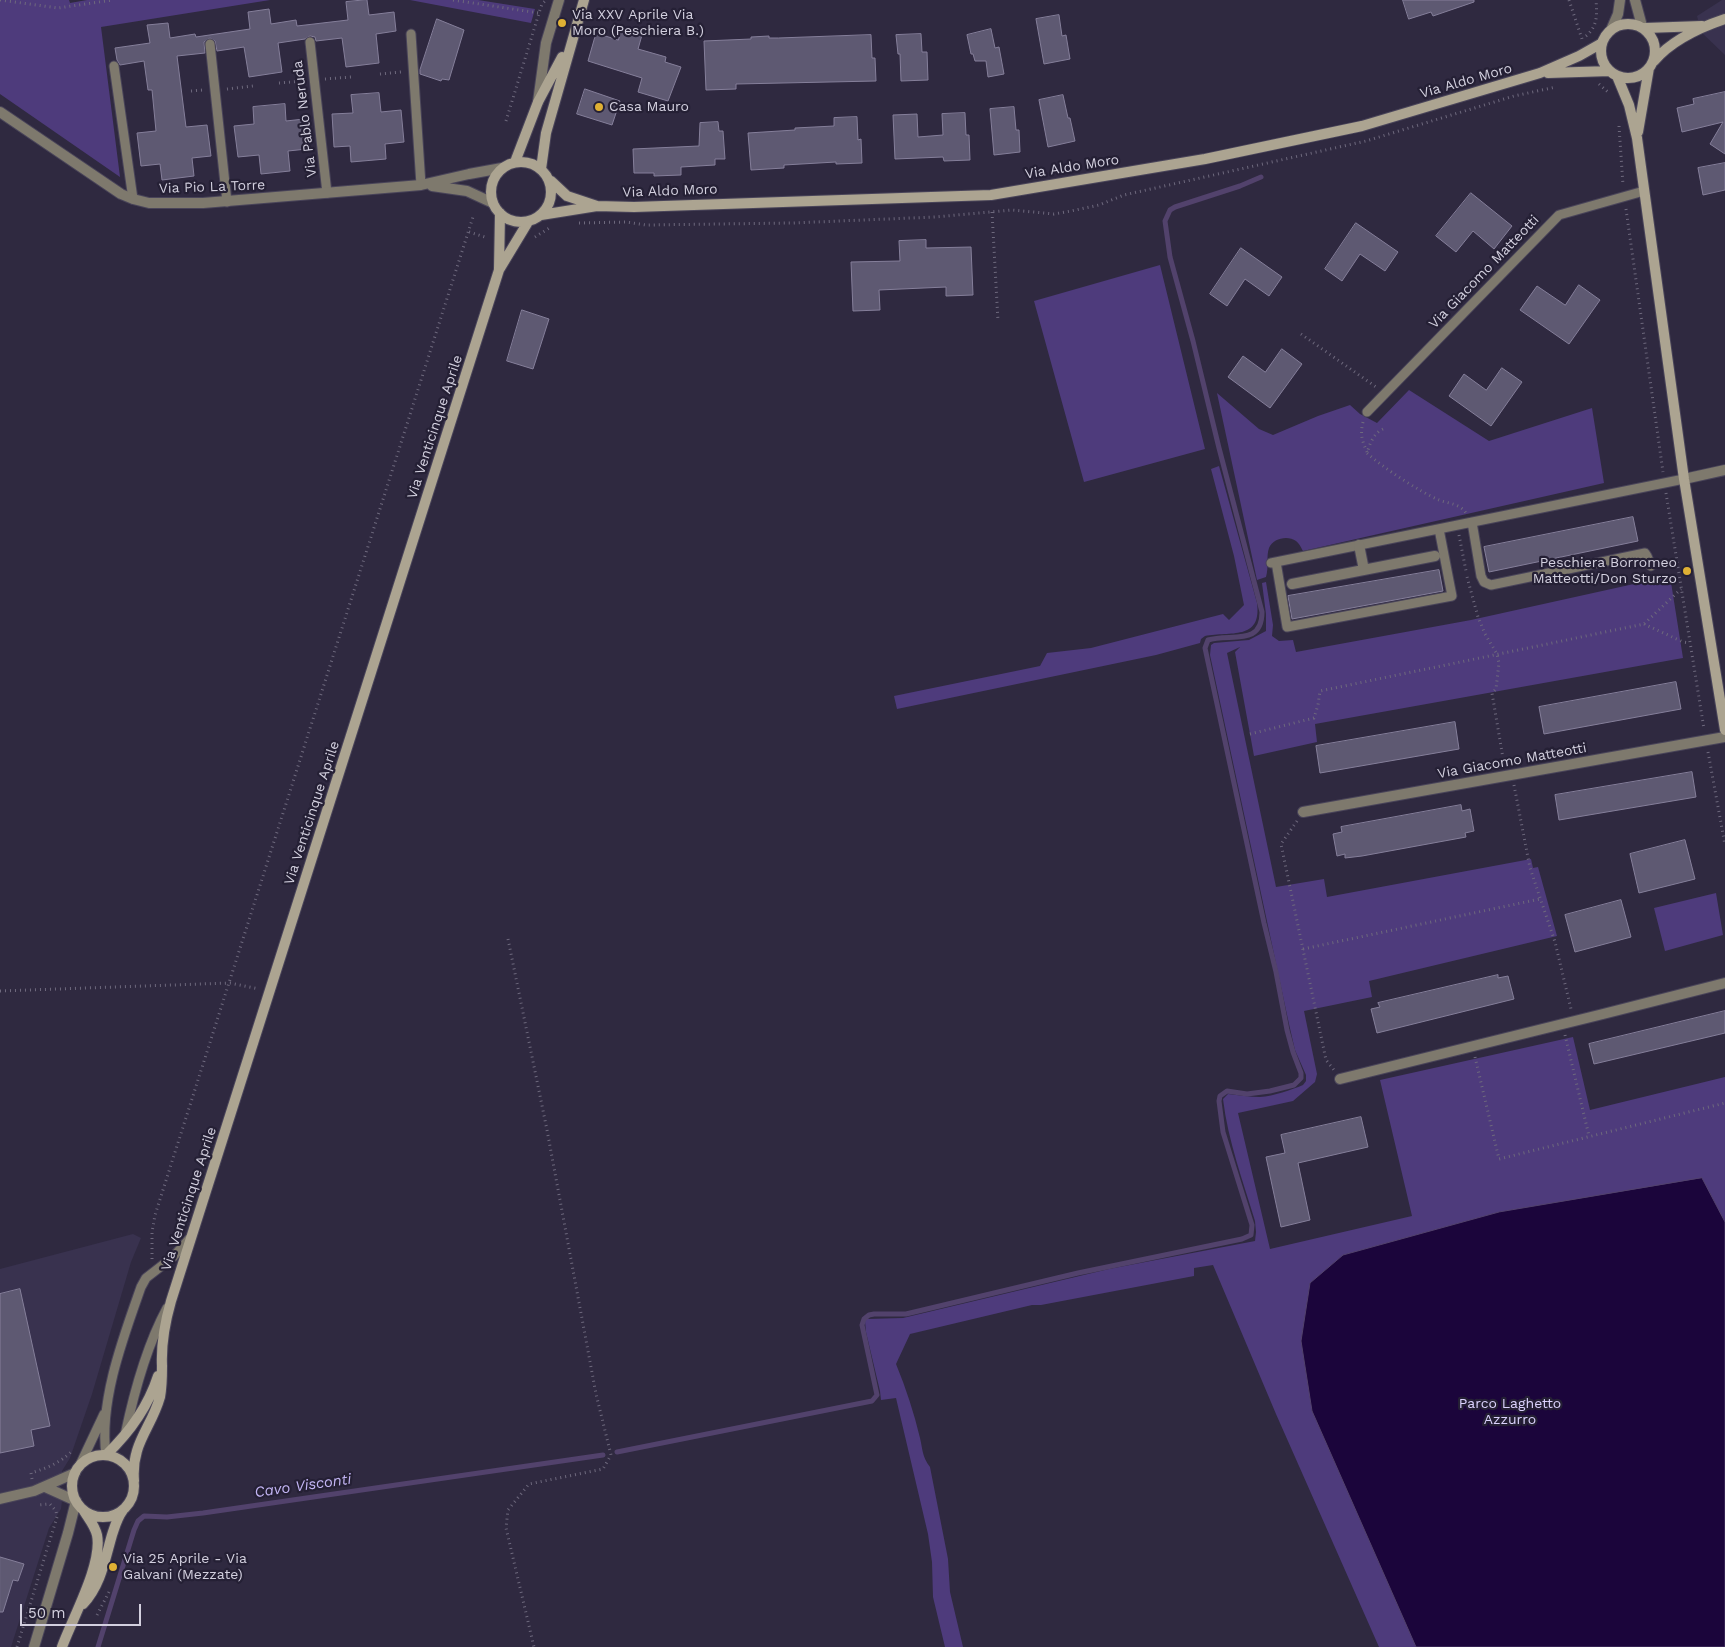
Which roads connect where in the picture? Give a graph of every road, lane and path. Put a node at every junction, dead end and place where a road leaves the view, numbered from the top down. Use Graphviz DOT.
graph roads {
  1 [pos="0,0"];
  2 [pos="113,0"];
  3 [pos="452,0"];
  4 [pos="548,0"];
  5 [pos="559,0"];
  6 [pos="584,0"];
  7 [pos="1569,0"];
  8 [pos="1596,0"];
  9 [pos="1620,0"];
  10 [pos="1635,0"];
  11 [pos="539,14"];
  12 [pos="1725,19"];
  13 [pos="1705,25"];
  14 [pos="1644,27"];
  15 [pos="1611,30"];
  16 [pos="411,34"];
  17 [pos="1582,39"];
  18 [pos="571,41"];
  19 [pos="310,42"];
  20 [pos="1602,42"];
  21 [pos="210,44"];
  22 [pos="1577,44"];
  23 [pos="1652,65"];
  24 [pos="114,66"];
  25 [pos="413,71"];
  26 [pos="1613,73"];
  27 [pos="380,74"];
  28 [pos="1540,74"];
  29 [pos="538,102"];
  30 [pos="0,112"];
  31 [pos="506,121"];
  32 [pos="1637,138"];
  33 [pos="515,162"];
  34 [pos="502,168"];
  35 [pos="541,169"];
  36 [pos="549,179"];
  37 [pos="421,185"];
  38 [pos="1644,191"];
  39 [pos="327,193"];
  40 [pos="991,195"];
  41 [pos="133,199"];
  42 [pos="227,202"];
  43 [pos="492,203"];
  44 [pos="598,206"];
  45 [pos="500,213"];
  46 [pos="541,215"];
  47 [pos="473,217"];
  48 [pos="528,222"];
  49 [pos="499,270"];
  50 [pos="998,321"];
  51 [pos="1301,334"];
  52 [pos="1385,394"];
  53 [pos="1367,412"];
  54 [pos="1383,429"];
  55 [pos="1367,453"];
  56 [pos="1725,470"];
  57 [pos="1684,479"];
  58 [pos="1471,522"];
  59 [pos="1457,525"];
  60 [pos="1439,529"];
  61 [pos="1359,545"];
  62 [pos="1434,556"];
  63 [pos="1651,566"];
  64 [pos="1364,570"];
  65 [pos="1292,584"];
  66 [pos="1682,588"];
  67 [pos="1644,624"];
  68 [pos="1690,642"];
  69 [pos="1497,654"];
  70 [pos="1725,730"];
  71 [pos="1250,734"];
  72 [pos="1725,737"];
  73 [pos="1509,776"];
  74 [pos="1303,812"];
  75 [pos="1540,899"];
  76 [pos="508,939"];
  77 [pos="1303,949"];
  78 [pos="1725,982"];
  79 [pos="230,983"];
  80 [pos="0,991"];
  81 [pos="270,991"];
  82 [pos="1574,1022"];
  83 [pos="1562,1024"];
  84 [pos="1473,1046"];
  85 [pos="1340,1079"];
  86 [pos="1725,1103"];
  87 [pos="1589,1136"];
  88 [pos="193,1234"];
  89 [pos="150,1262"];
  90 [pos="171,1302"];
  91 [pos="162,1366"];
  92 [pos="105,1411"];
  93 [pos="125,1436"];
  94 [pos="75,1448"];
  95 [pos="106,1455"];
  96 [pos="77,1470"];
  97 [pos="134,1481"];
  98 [pos="45,1487"];
  99 [pos="34,1491"];
  100 [pos="0,1498"];
  101 [pos="79,1505"];
  102 [pos="123,1510"];
  103 [pos="80,1608"];
  104 [pos="17,1647"];
  105 [pos="34,1647"];
  106 [pos="62,1647"];
  107 [pos="534,1647"];
  1 -- 2 [label="path"];
  3 -- 11 [label="path"];
  4 -- 11 [label="path"];
  5 -- 29 [label="street"];
  6 -- 18 [label="main road"];
  7 -- 17 [label="path"];
  8 -- 17 [label="path"];
  9 -- 15 [label="street"];
  10 -- 14 [label="street"];
  11 -- 31 [label="path"];
  12 -- 13 [label="main road"];
  13 -- 14 [label="main road"];
  13 -- 23 [label="main road"];
  14 -- 15 [label="main road"];
  14 -- 23 [label="main road"];
  15 -- 20 [label="main road"];
  16 -- 25 [label="lane"];
  17 -- 22 [label="path"];
  18 -- 29 [label="main road"];
  18 -- 35 [label="main road"];
  19 -- 39 [label="lane, Via Pablo Neruda"];
  20 -- 26 [label="main road"];
  20 -- 28 [label="main road, Via Aldo Moro"];
  21 -- 42 [label="lane"];
  23 -- 26 [label="main road"];
  23 -- 32 [label="main road"];
  24 -- 41 [label="lane"];
  25 -- 27 [label="path"];
  25 -- 37 [label="lane"];
  26 -- 28 [label="main road, Via Aldo Moro"];
  26 -- 32 [label="main road"];
  28 -- 40 [label="main road, Via Aldo Moro"];
  29 -- 33 [label="main road"];
  30 -- 41 [label="street, Via Pio La Torre"];
  32 -- 38 [label="main road"];
  33 -- 34 [label="main road"];
  33 -- 35 [label="main road"];
  34 -- 37 [label="street, Via Pio La Torre"];
  34 -- 43 [label="main road"];
  35 -- 36 [label="main road"];
  36 -- 44 [label="main road, Via Aldo Moro"];
  36 -- 46 [label="main road"];
  37 -- 39 [label="street, Via Pio La Torre"];
  37 -- 43 [label="street, Via Pio La Torre"];
  38 -- 52 [label="lane, Via Giacomo Matteotti"];
  38 -- 57 [label="main road"];
  39 -- 42 [label="street, Via Pio La Torre"];
  40 -- 44 [label="main road, Via Aldo Moro"];
  40 -- 50 [label="path"];
  41 -- 42 [label="street, Via Pio La Torre"];
  43 -- 45 [label="main road"];
  44 -- 46 [label="main road, Via Aldo Moro"];
  45 -- 48 [label="main road"];
  45 -- 49 [label="main road, Via Venticinque Aprile"];
  46 -- 48 [label="main road"];
  47 -- 79 [label="path"];
  48 -- 49 [label="main road, Via Venticinque Aprile"];
  49 -- 81 [label="main road, Via Venticinque Aprile"];
  51 -- 52 [label="path"];
  52 -- 53 [label="lane, Via Giacomo Matteotti"];
  53 -- 55 [label="path"];
  54 -- 55 [label="path"];
  55 -- 58 [label="path"];
  56 -- 57 [label="street"];
  57 -- 58 [label="lane"];
  57 -- 70 [label="main road"];
  58 -- 59 [label="lane"];
  58 -- 63 [label="lane"];
  59 -- 60 [label="lane"];
  59 -- 69 [label="path"];
  60 -- 61 [label="lane"];
  60 -- 61 [label="lane"];
  61 -- 64 [label="street"];
  62 -- 64 [label="street"];
  64 -- 65 [label="street"];
  66 -- 67 [label="path"];
  67 -- 68 [label="path"];
  67 -- 69 [label="path"];
  69 -- 71 [label="path"];
  69 -- 73 [label="path"];
  72 -- 73 [label="street, Via Giacomo Matteotti"];
  73 -- 74 [label="street, Via Giacomo Matteotti"];
  73 -- 75 [label="path"];
  74 -- 77 [label="path"];
  75 -- 77 [label="path"];
  75 -- 82 [label="path"];
  76 -- 107 [label="path"];
  77 -- 85 [label="path"];
  78 -- 82 [label="street"];
  79 -- 80 [label="path"];
  79 -- 81 [label="path"];
  79 -- 89 [label="path"];
  81 -- 88 [label="main road, Via Venticinque Aprile"];
  82 -- 83 [label="street"];
  83 -- 84 [label="street"];
  83 -- 87 [label="path"];
  84 -- 85 [label="street"];
  84 -- 87 [label="path"];
  86 -- 87 [label="path"];
  88 -- 90 [label="main road, Via Venticinque Aprile"];
  88 -- 92 [label="lane"];
  90 -- 91 [label="main road, Via Venticinque Aprile"];
  90 -- 93 [label="lane"];
  91 -- 93 [label="main road, Via Venticinque Aprile"];
  91 -- 97 [label="main road, Via Venticinque Aprile"];
  92 -- 95 [label="lane"];
  92 -- 96 [label="lane"];
  93 -- 95 [label="main road, Via Venticinque Aprile"];
  94 -- 99 [label="path"];
  95 -- 96 [label="main road"];
  95 -- 97 [label="main road"];
  96 -- 98 [label="street"];
  96 -- 101 [label="main road"];
  97 -- 102 [label="main road"];
  98 -- 99 [label="street"];
  98 -- 101 [label="street"];
  99 -- 100 [label="street"];
  99 -- 104 [label="path"];
  101 -- 102 [label="main road"];
  101 -- 103 [label="main road"];
  101 -- 105 [label="street"];
  102 -- 103 [label="main road"];
  103 -- 106 [label="main road"];
}
